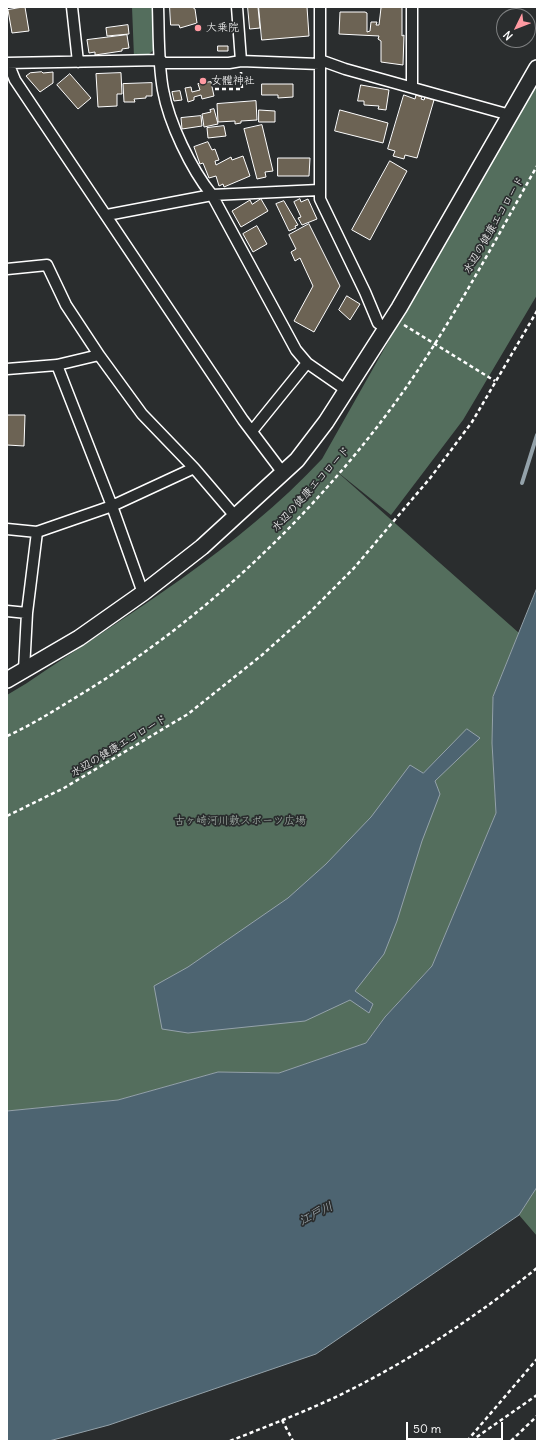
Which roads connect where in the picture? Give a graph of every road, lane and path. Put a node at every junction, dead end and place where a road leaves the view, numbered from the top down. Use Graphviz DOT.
graph roads {
  1 [pos="72,7"];
  2 [pos="158,7"];
  3 [pos="237,7"];
  4 [pos="320,7"];
  5 [pos="412,7"];
  6 [pos="161,61"];
  7 [pos="241,61"];
  8 [pos="78,62"];
  9 [pos="320,62"];
  10 [pos="7,63"];
  11 [pos="537,68"];
  12 [pos="412,87"];
  13 [pos="215,89"];
  14 [pos="510,115"];
  15 [pos="537,166"];
  16 [pos="319,190"];
  17 [pos="212,195"];
  18 [pos="107,215"];
  19 [pos="7,269"];
  20 [pos="537,311"];
  21 [pos="401,323"];
  22 [pos="386,328"];
  23 [pos="434,344"];
  24 [pos="99,355"];
  25 [pos="307,363"];
  26 [pos="57,365"];
  27 [pos="7,368"];
  28 [pos="496,381"];
  29 [pos="346,390"];
  30 [pos="252,431"];
  31 [pos="194,468"];
  32 [pos="283,473"];
  33 [pos="112,506"];
  34 [pos="235,516"];
  35 [pos="7,529"];
  36 [pos="38,532"];
  37 [pos="143,593"];
  38 [pos="7,611"];
  39 [pos="27,613"];
  40 [pos="24,670"];
  41 [pos="7,680"];
  42 [pos="7,736"];
  43 [pos="7,816"];
  44 [pos="537,1268"];
  45 [pos="537,1359"];
  46 [pos="537,1395"];
  47 [pos="537,1416"];
  48 [pos="282,1420"];
  49 [pos="230,1441"];
  50 [pos="293,1441"];
  51 [pos="467,1441"];
  52 [pos="471,1441"];
  53 [pos="512,1441"];
  1 -- 8 [label="street"];
  2 -- 6 [label="street"];
  3 -- 7 [label="street"];
  4 -- 9 [label="street"];
  5 -- 12 [label="street"];
  6 -- 7 [label="street"];
  6 -- 8 [label="street"];
  6 -- 17 [label="street"];
  7 -- 9 [label="street"];
  7 -- 13 [label="path"];
  8 -- 10 [label="street"];
  9 -- 12 [label="street"];
  9 -- 16 [label="street"];
  10 -- 18 [label="street"];
  11 -- 14 [label="street"];
  12 -- 14 [label="street"];
  14 -- 22 [label="street"];
  15 -- 23 [label="path, 水辺の健康エコロード"];
  16 -- 17 [label="street"];
  16 -- 22 [label="street"];
  17 -- 18 [label="street"];
  17 -- 25 [label="street"];
  18 -- 30 [label="street"];
  19 -- 24 [label="street"];
  20 -- 28 [label="path, 水辺の健康エコロード"];
  21 -- 23 [label="path"];
  22 -- 29 [label="street"];
  23 -- 28 [label="path"];
  23 -- 42 [label="path, 水辺の健康エコロード"];
  24 -- 26 [label="street"];
  24 -- 31 [label="street"];
  25 -- 29 [label="street"];
  25 -- 30 [label="street"];
  26 -- 27 [label="street"];
  26 -- 33 [label="street"];
  28 -- 43 [label="path, 水辺の健康エコロード"];
  29 -- 32 [label="street"];
  30 -- 32 [label="street"];
  31 -- 33 [label="street"];
  31 -- 34 [label="street"];
  32 -- 34 [label="street"];
  33 -- 36 [label="street"];
  33 -- 37 [label="street"];
  34 -- 37 [label="street"];
  35 -- 36 [label="street"];
  36 -- 39 [label="street"];
  37 -- 40 [label="street"];
  38 -- 39 [label="street"];
  39 -- 40 [label="street"];
  40 -- 41 [label="street"];
  44 -- 48 [label="path"];
  45 -- 51 [label="path"];
  46 -- 52 [label="path"];
  47 -- 53 [label="path"];
  48 -- 49 [label="path"];
  48 -- 50 [label="path"];
}
